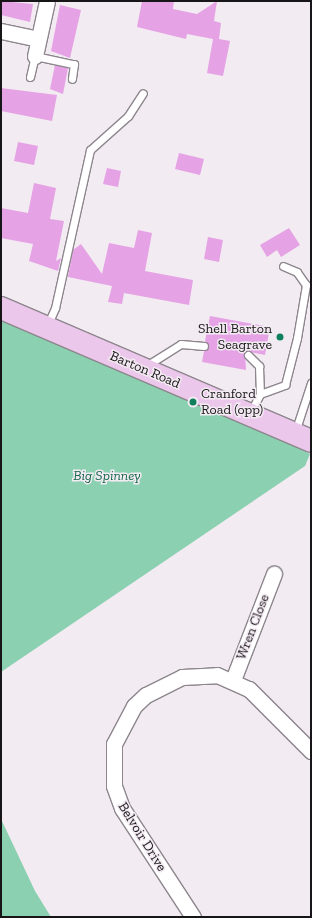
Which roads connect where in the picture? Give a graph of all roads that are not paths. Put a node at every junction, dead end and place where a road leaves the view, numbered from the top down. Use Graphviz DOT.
graph roads {
  1 [pos="46,1"];
  2 [pos="1,31"];
  3 [pos="38,39"];
  4 [pos="35,56"];
  5 [pos="30,77"];
  6 [pos="72,79"];
  7 [pos="143,93"];
  8 [pos="283,266"];
  9 [pos="1,308"];
  10 [pos="46,328"];
  11 [pos="204,346"];
  12 [pos="248,355"];
  13 [pos="143,369"];
  14 [pos="311,383"];
  15 [pos="260,394"];
  16 [pos="249,415"];
  17 [pos="303,437"];
  18 [pos="274,574"];
  19 [pos="233,680"];
  20 [pos="311,751"];
  21 [pos="193,917"];
  1 -- 3 [label="street"];
  2 -- 3 [label="street"];
  3 -- 4 [label="street"];
  4 -- 5 [label="lane"];
  4 -- 6 [label="lane"];
  7 -- 10 [label="lane"];
  8 -- 15 [label="lane"];
  9 -- 10 [label="main road, Barton Road"];
  10 -- 13 [label="main road, Barton Road"];
  11 -- 13 [label="lane"];
  12 -- 15 [label="lane"];
  13 -- 16 [label="main road, Barton Road"];
  14 -- 17 [label="lane"];
  15 -- 16 [label="lane"];
  16 -- 17 [label="main road, Barton Road"];
  18 -- 19 [label="street, Wren Close"];
  19 -- 20 [label="street, Belvoir Drive"];
  19 -- 21 [label="street, Belvoir Drive"];
}
